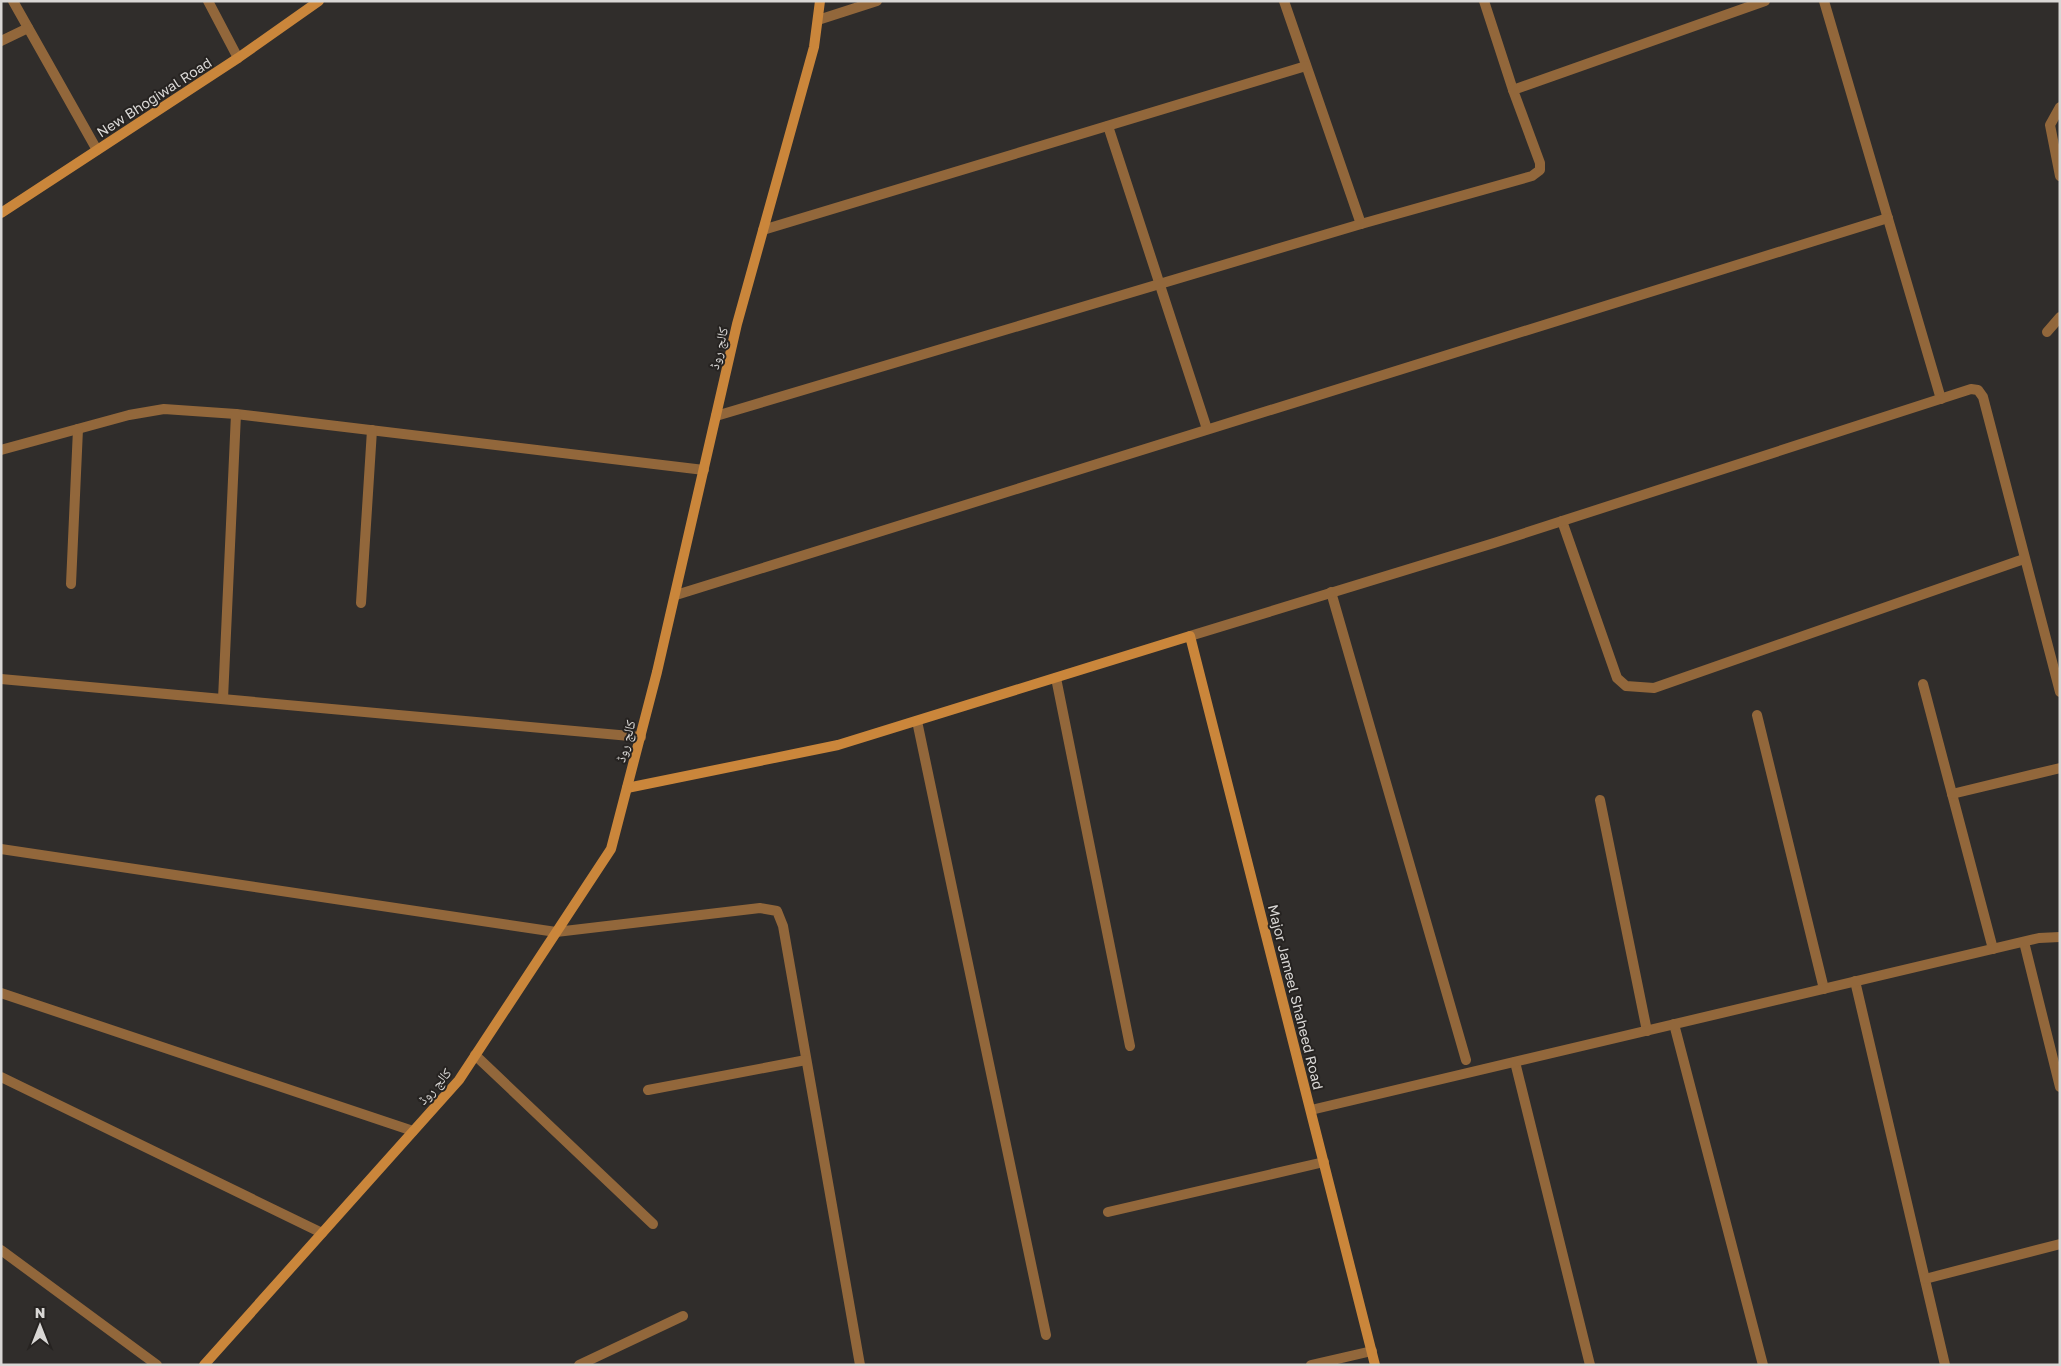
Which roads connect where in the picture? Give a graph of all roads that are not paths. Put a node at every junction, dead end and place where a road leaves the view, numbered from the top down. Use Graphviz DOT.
graph roads {
  1 [pos="14,1"];
  2 [pos="208,1"];
  3 [pos="319,1"];
  4 [pos="820,1"];
  5 [pos="876,1"];
  6 [pos="1284,1"];
  7 [pos="1484,1"];
  8 [pos="1765,1"];
  9 [pos="1824,1"];
  10 [pos="818,20"];
  11 [pos="28,28"];
  12 [pos="1,41"];
  13 [pos="238,58"];
  14 [pos="1306,66"];
  15 [pos="1513,90"];
  16 [pos="2060,107"];
  17 [pos="1108,126"];
  18 [pos="97,150"];
  19 [pos="2060,176"];
  20 [pos="1,213"];
  21 [pos="1888,218"];
  22 [pos="1361,224"];
  23 [pos="763,230"];
  24 [pos="1160,284"];
  25 [pos="2060,317"];
  26 [pos="2047,332"];
  27 [pos="1941,399"];
  28 [pos="236,414"];
  29 [pos="716,416"];
  30 [pos="78,429"];
  31 [pos="1207,429"];
  32 [pos="372,430"];
  33 [pos="1,450"];
  34 [pos="704,470"];
  35 [pos="1562,521"];
  36 [pos="2024,559"];
  37 [pos="71,584"];
  38 [pos="1331,592"];
  39 [pos="676,595"];
  40 [pos="361,603"];
  41 [pos="1190,636"];
  42 [pos="1056,678"];
  43 [pos="1,679"];
  44 [pos="1923,684"];
  45 [pos="2060,692"];
  46 [pos="223,699"];
  47 [pos="1756,715"];
  48 [pos="917,721"];
  49 [pos="641,737"];
  50 [pos="2060,768"];
  51 [pos="627,788"];
  52 [pos="1952,794"];
  53 [pos="1600,800"];
  54 [pos="1,849"];
  55 [pos="556,932"];
  56 [pos="2060,937"];
  57 [pos="2024,942"];
  58 [pos="1994,949"];
  59 [pos="1855,981"];
  60 [pos="1824,989"];
  61 [pos="1,993"];
  62 [pos="1674,1024"];
  63 [pos="1647,1031"];
  64 [pos="1130,1046"];
  65 [pos="475,1055"];
  66 [pos="806,1060"];
  67 [pos="1466,1060"];
  68 [pos="1515,1062"];
  69 [pos="1,1077"];
  70 [pos="2060,1087"];
  71 [pos="648,1090"];
  72 [pos="1311,1110"];
  73 [pos="413,1131"];
  74 [pos="1324,1162"];
  75 [pos="1108,1212"];
  76 [pos="653,1224"];
  77 [pos="322,1233"];
  78 [pos="2060,1244"];
  79 [pos="1,1250"];
  80 [pos="1925,1279"];
  81 [pos="683,1316"];
  82 [pos="1046,1334"];
  83 [pos="1372,1351"];
  84 [pos="157,1365"];
  85 [pos="204,1365"];
  86 [pos="579,1365"];
  87 [pos="860,1365"];
  88 [pos="1311,1365"];
  89 [pos="1375,1365"];
  90 [pos="1590,1365"];
  91 [pos="1763,1365"];
  92 [pos="1945,1365"];
  1 -- 11 [label="street"];
  2 -- 13 [label="street"];
  3 -- 13 [label="street, New Bhogiwal Road"];
  4 -- 10 [label="street, کالج روڈ"];
  5 -- 10 [label="street"];
  6 -- 14 [label="street"];
  7 -- 15 [label="street"];
  8 -- 15 [label="street"];
  9 -- 21 [label="street"];
  10 -- 23 [label="street, کالج روڈ"];
  11 -- 12 [label="street"];
  11 -- 18 [label="street"];
  13 -- 18 [label="street, New Bhogiwal Road"];
  14 -- 17 [label="street"];
  14 -- 22 [label="street"];
  15 -- 22 [label="street"];
  16 -- 19 [label="street"];
  17 -- 23 [label="street"];
  17 -- 24 [label="street"];
  18 -- 20 [label="street, New Bhogiwal Road"];
  21 -- 27 [label="street"];
  21 -- 31 [label="street"];
  22 -- 24 [label="street"];
  23 -- 29 [label="street, کالج روڈ"];
  24 -- 29 [label="street"];
  24 -- 31 [label="street"];
  25 -- 26 [label="street"];
  27 -- 35 [label="street"];
  27 -- 36 [label="street"];
  28 -- 30 [label="street"];
  28 -- 32 [label="street"];
  28 -- 46 [label="street"];
  29 -- 34 [label="street, کالج روڈ"];
  30 -- 33 [label="street"];
  30 -- 37 [label="street"];
  31 -- 39 [label="street"];
  32 -- 34 [label="street"];
  32 -- 40 [label="street"];
  34 -- 39 [label="street, کالج روڈ"];
  35 -- 36 [label="street"];
  35 -- 38 [label="street"];
  36 -- 45 [label="street"];
  38 -- 41 [label="street"];
  38 -- 67 [label="street"];
  39 -- 49 [label="street, کالج روڈ"];
  41 -- 42 [label="street"];
  41 -- 72 [label="street, Major Jameel Shaheed Road"];
  42 -- 48 [label="street"];
  42 -- 64 [label="street"];
  43 -- 46 [label="street"];
  44 -- 52 [label="street"];
  46 -- 49 [label="street"];
  47 -- 60 [label="street"];
  48 -- 51 [label="street"];
  48 -- 82 [label="street"];
  49 -- 51 [label="street, کالج روڈ"];
  50 -- 52 [label="street"];
  51 -- 55 [label="street, کالج روڈ"];
  52 -- 58 [label="street"];
  53 -- 63 [label="street"];
  54 -- 55 [label="street"];
  55 -- 65 [label="street, کالج روڈ"];
  55 -- 66 [label="street"];
  56 -- 57 [label="street"];
  57 -- 58 [label="street"];
  57 -- 70 [label="street"];
  58 -- 59 [label="street"];
  59 -- 60 [label="street"];
  59 -- 80 [label="street"];
  60 -- 62 [label="street"];
  61 -- 73 [label="street"];
  62 -- 63 [label="street"];
  62 -- 91 [label="street"];
  63 -- 68 [label="street"];
  65 -- 73 [label="street, کالج روڈ"];
  65 -- 76 [label="street"];
  66 -- 71 [label="street"];
  66 -- 87 [label="street"];
  68 -- 72 [label="street"];
  68 -- 90 [label="street"];
  69 -- 77 [label="street"];
  72 -- 74 [label="street, Major Jameel Shaheed Road"];
  73 -- 77 [label="street, کالج روڈ"];
  74 -- 75 [label="street"];
  74 -- 83 [label="street, Major Jameel Shaheed Road"];
  77 -- 85 [label="street, کالج روڈ"];
  78 -- 80 [label="street"];
  79 -- 84 [label="street"];
  80 -- 92 [label="street"];
  81 -- 86 [label="street"];
  83 -- 88 [label="street"];
  83 -- 89 [label="street, Major Jameel Shaheed Road"];
}
